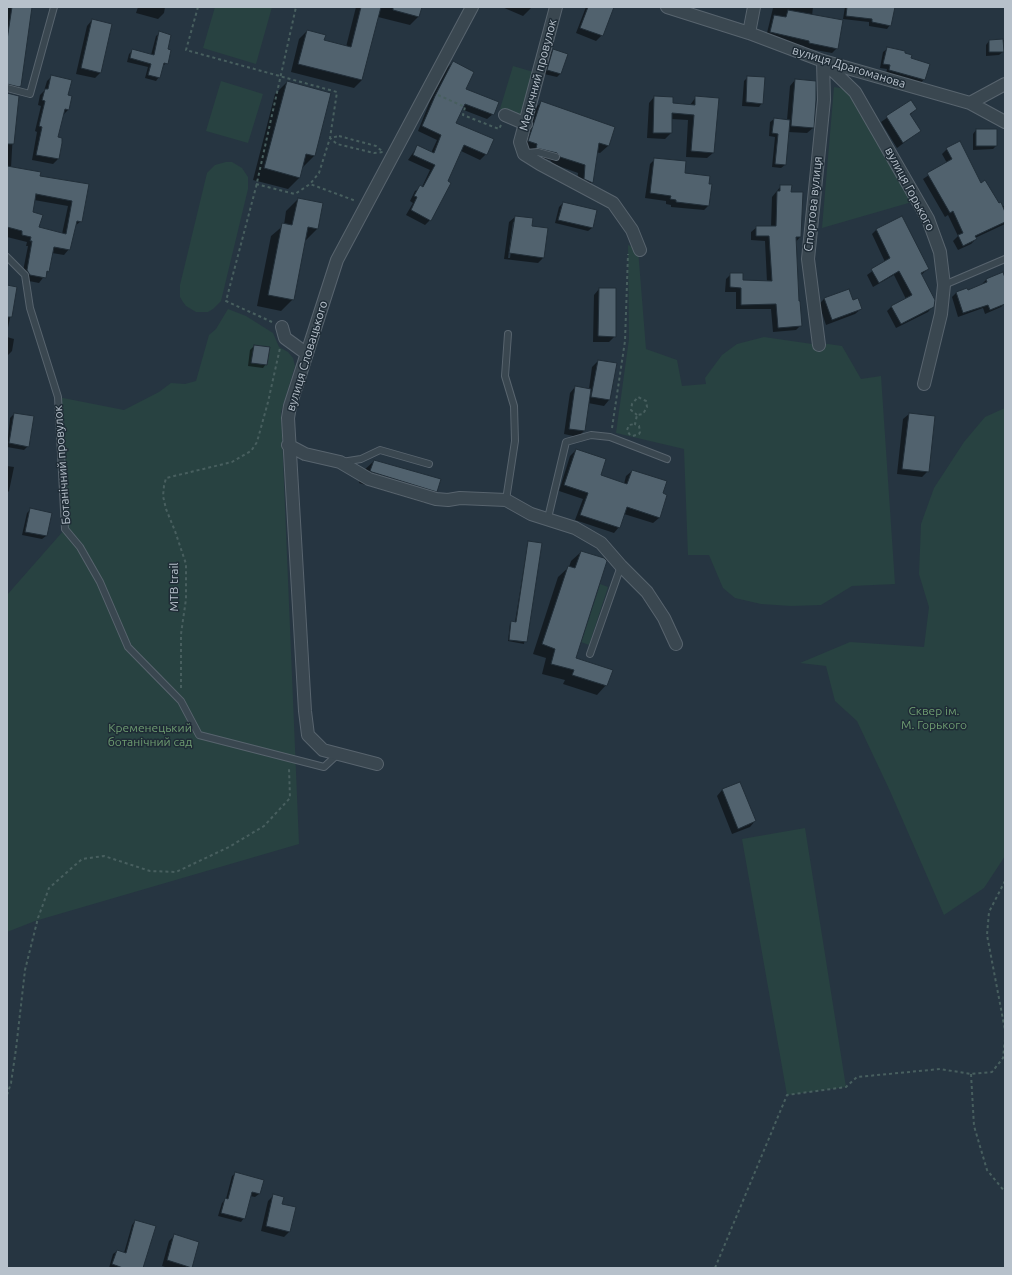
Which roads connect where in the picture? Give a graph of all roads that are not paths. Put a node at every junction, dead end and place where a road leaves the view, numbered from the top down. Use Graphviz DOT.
graph roads {
  1 [pos="54,7"];
  2 [pos="472,7"];
  3 [pos="556,7"];
  4 [pos="667,7"];
  5 [pos="754,7"];
  6 [pos="750,33"];
  7 [pos="823,61"];
  8 [pos="1005,84"];
  9 [pos="7,88"];
  10 [pos="970,103"];
  11 [pos="505,115"];
  12 [pos="1005,122"];
  13 [pos="526,124"];
  14 [pos="524,154"];
  15 [pos="556,157"];
  16 [pos="634,251"];
  17 [pos="7,257"];
  18 [pos="1005,259"];
  19 [pos="944,285"];
  20 [pos="282,327"];
  21 [pos="508,334"];
  22 [pos="819,345"];
  23 [pos="307,354"];
  24 [pos="924,384"];
  25 [pos="288,445"];
  26 [pos="667,459"];
  27 [pos="340,462"];
  28 [pos="429,464"];
  29 [pos="506,500"];
  30 [pos="548,518"];
  31 [pos="621,566"];
  32 [pos="676,644"];
  33 [pos="590,654"];
  34 [pos="338,754"];
  35 [pos="377,764"];
  1 -- 9 [label="lane"];
  2 -- 23 [label="street, вулиця Словацького"];
  3 -- 13 [label="street, Медичний провулок"];
  4 -- 6 [label="street, вулиця Драгоманова"];
  5 -- 6 [label="street"];
  6 -- 7 [label="street, вулиця Драгоманова"];
  7 -- 10 [label="street, вулиця Драгоманова"];
  7 -- 19 [label="street, вулиця Горького"];
  7 -- 22 [label="street, Спортова вулиця"];
  8 -- 10 [label="street"];
  10 -- 12 [label="street, вулиця Драгоманова"];
  11 -- 13 [label="street"];
  13 -- 14 [label="street, Медичний провулок"];
  14 -- 15 [label="lane"];
  14 -- 16 [label="street"];
  17 -- 34 [label="lane, Ботанічний провулок"];
  18 -- 19 [label="lane"];
  19 -- 24 [label="street, вулиця Горького"];
  20 -- 23 [label="street"];
  21 -- 29 [label="lane"];
  23 -- 25 [label="street, вулиця Словацького"];
  25 -- 27 [label="street"];
  25 -- 34 [label="street, вулиця Словацького"];
  26 -- 30 [label="lane"];
  27 -- 28 [label="lane"];
  27 -- 29 [label="street"];
  29 -- 30 [label="street"];
  30 -- 31 [label="street"];
  31 -- 32 [label="street"];
  31 -- 33 [label="lane"];
  34 -- 35 [label="street, вулиця Словацького"];
}
